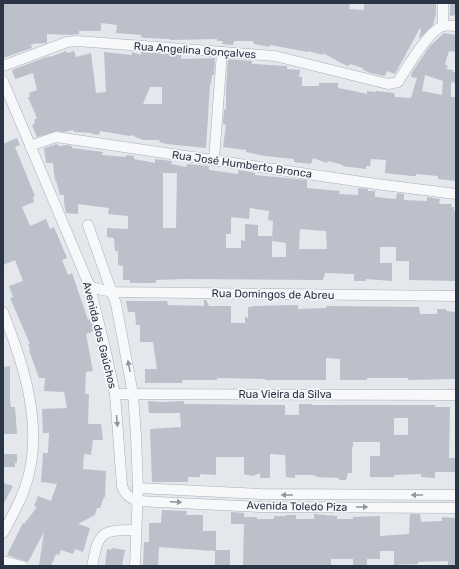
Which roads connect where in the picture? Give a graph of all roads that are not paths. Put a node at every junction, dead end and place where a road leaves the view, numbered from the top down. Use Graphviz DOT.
graph roads {
  1 [pos="444,3"];
  2 [pos="443,26"];
  3 [pos="456,26"];
  4 [pos="222,52"];
  5 [pos="3,66"];
  6 [pos="3,81"];
  7 [pos="30,146"];
  8 [pos="214,160"];
  9 [pos="456,194"];
  10 [pos="88,225"];
  11 [pos="90,287"];
  12 [pos="112,292"];
  13 [pos="456,296"];
  14 [pos="3,312"];
  15 [pos="114,394"];
  16 [pos="133,394"];
  17 [pos="456,395"];
  18 [pos="138,488"];
  19 [pos="261,494"];
  20 [pos="382,495"];
  21 [pos="456,495"];
  22 [pos="137,501"];
  23 [pos="262,507"];
  24 [pos="382,508"];
  25 [pos="456,508"];
  26 [pos="136,530"];
  27 [pos="3,533"];
  28 [pos="3,561"];
  29 [pos="22,566"];
  30 [pos="92,566"];
  31 [pos="135,566"];
  1 -- 2 [label="street"];
  2 -- 3 [label="street"];
  2 -- 4 [label="street, Rua Angelina Gonçalves"];
  4 -- 5 [label="street, Rua Angelina Gonçalves"];
  4 -- 8 [label="street"];
  6 -- 7 [label="street, Avenida dos Gaúchos"];
  7 -- 8 [label="street, Rua José Humberto Bronca"];
  7 -- 11 [label="street, Avenida dos Gaúchos"];
  8 -- 9 [label="street, Rua José Humberto Bronca"];
  10 -- 12 [label="street, Avenida dos Gaúchos"];
  11 -- 12 [label="street, Rua Domingos de Abreu"];
  11 -- 15 [label="street, Avenida dos Gaúchos"];
  12 -- 13 [label="street, Rua Domingos de Abreu"];
  16 -- 12 [label="street, Avenida dos Gaúchos, one-way"];
  14 -- 27 [label="street"];
  15 -- 16 [label="street, Rua Vieira da Silva"];
  15 -- 22 [label="street, Avenida dos Gaúchos, one-way"];
  16 -- 17 [label="street, Rua Vieira da Silva"];
  16 -- 18 [label="street, Avenida dos Gaúchos"];
  18 -- 19 [label="street, Avenida Toledo Piza"];
  18 -- 22 [label="street, Avenida dos Gaúchos"];
  20 -- 19 [label="street, Avenida Toledo Piza, one-way"];
  19 -- 23 [label="street"];
  21 -- 20 [label="street, Avenida Toledo Piza, one-way"];
  20 -- 24 [label="street"];
  22 -- 23 [label="street, Avenida Toledo Piza, one-way"];
  22 -- 26 [label="street, Avenida dos Gaúchos"];
  23 -- 24 [label="street, Avenida Toledo Piza, one-way"];
  24 -- 25 [label="street, Avenida Toledo Piza"];
  26 -- 30 [label="street"];
  26 -- 31 [label="street, Avenida dos Gaúchos"];
  28 -- 29 [label="street"];
}
